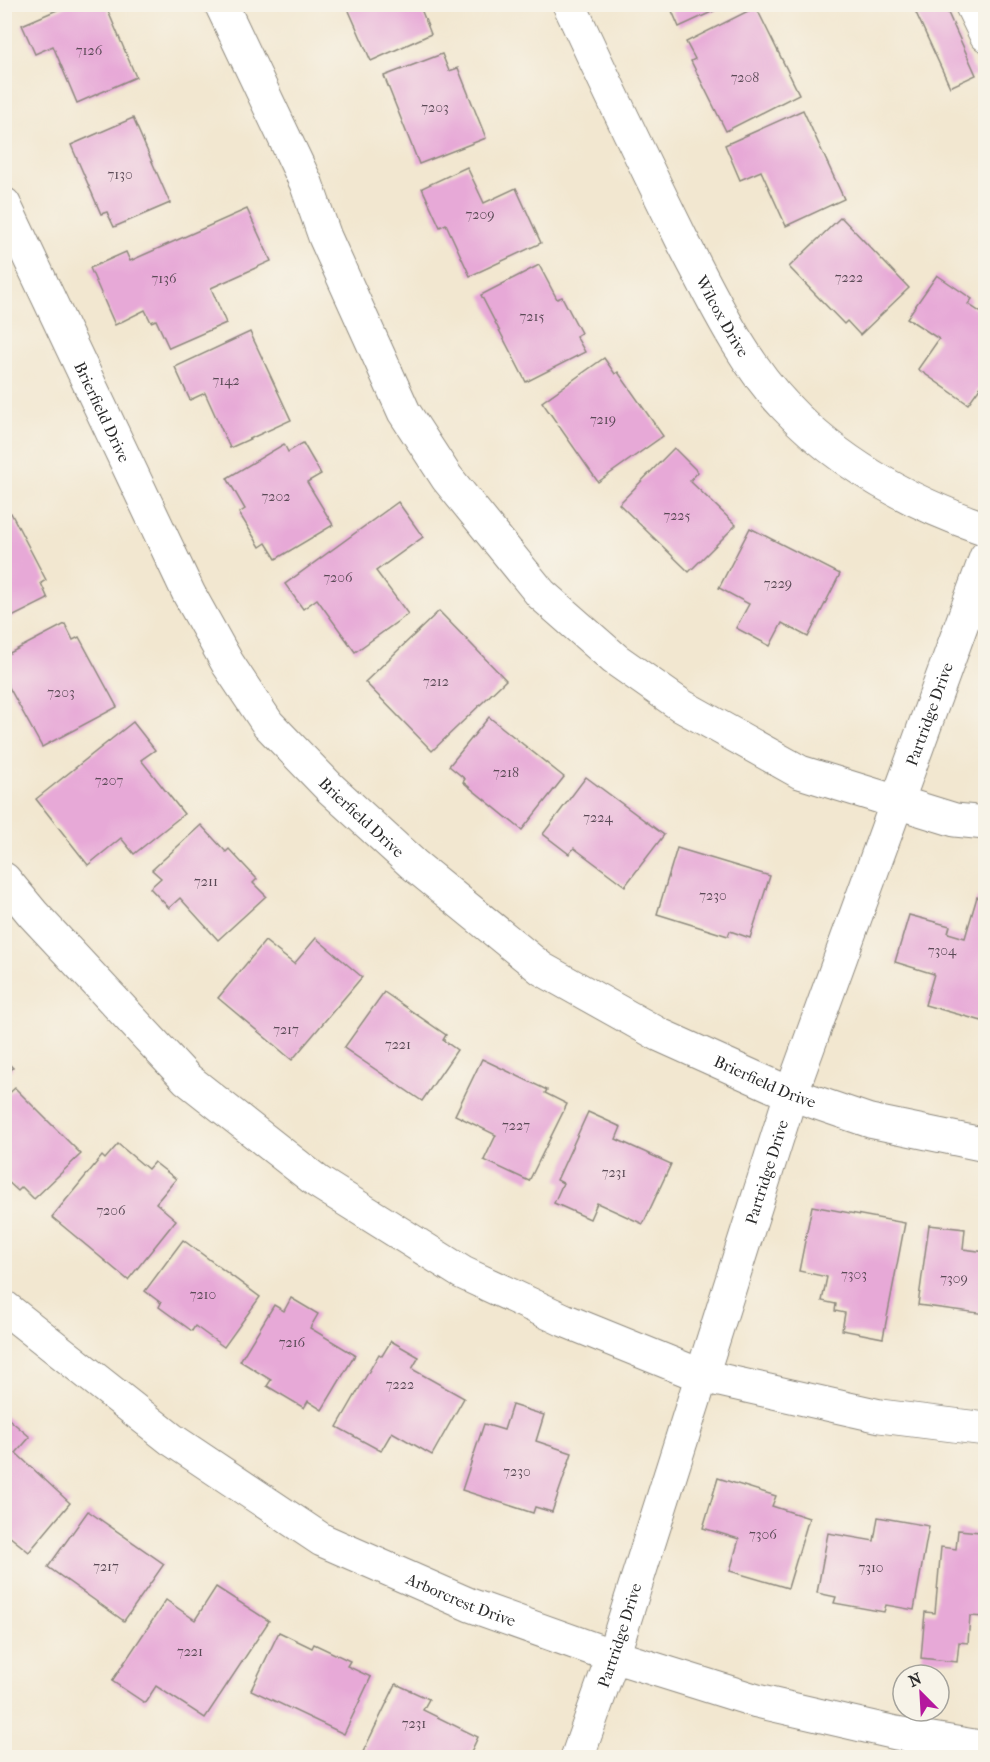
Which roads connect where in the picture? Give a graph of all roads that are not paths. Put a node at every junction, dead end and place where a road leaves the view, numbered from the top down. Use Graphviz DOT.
graph roads {
  1 [pos="221,4"];
  2 [pos="569,4"];
  3 [pos="971,4"];
  4 [pos="986,35"];
  5 [pos="4,204"];
  6 [pos="986,529"];
  7 [pos="986,557"];
  8 [pos="897,801"];
  9 [pos="986,823"];
  10 [pos="4,879"];
  11 [pos="791,1094"];
  12 [pos="986,1145"];
  13 [pos="4,1307"];
  14 [pos="702,1376"];
  15 [pos="986,1429"];
  16 [pos="613,1656"];
  17 [pos="986,1748"];
  18 [pos="577,1758"];
  1 -- 8 [label="street"];
  2 -- 6 [label="street, Wilcox Drive"];
  3 -- 4 [label="street"];
  5 -- 11 [label="street, Brierfield Drive"];
  7 -- 8 [label="street, Partridge Drive"];
  8 -- 9 [label="street"];
  8 -- 11 [label="street, Partridge Drive"];
  10 -- 14 [label="street"];
  11 -- 12 [label="street, Brierfield Drive"];
  11 -- 14 [label="street, Partridge Drive"];
  13 -- 16 [label="street, Arborcrest Drive"];
  14 -- 15 [label="street"];
  14 -- 16 [label="street, Partridge Drive"];
  16 -- 17 [label="street, Arborcrest Drive"];
  16 -- 18 [label="street, Partridge Drive"];
}
